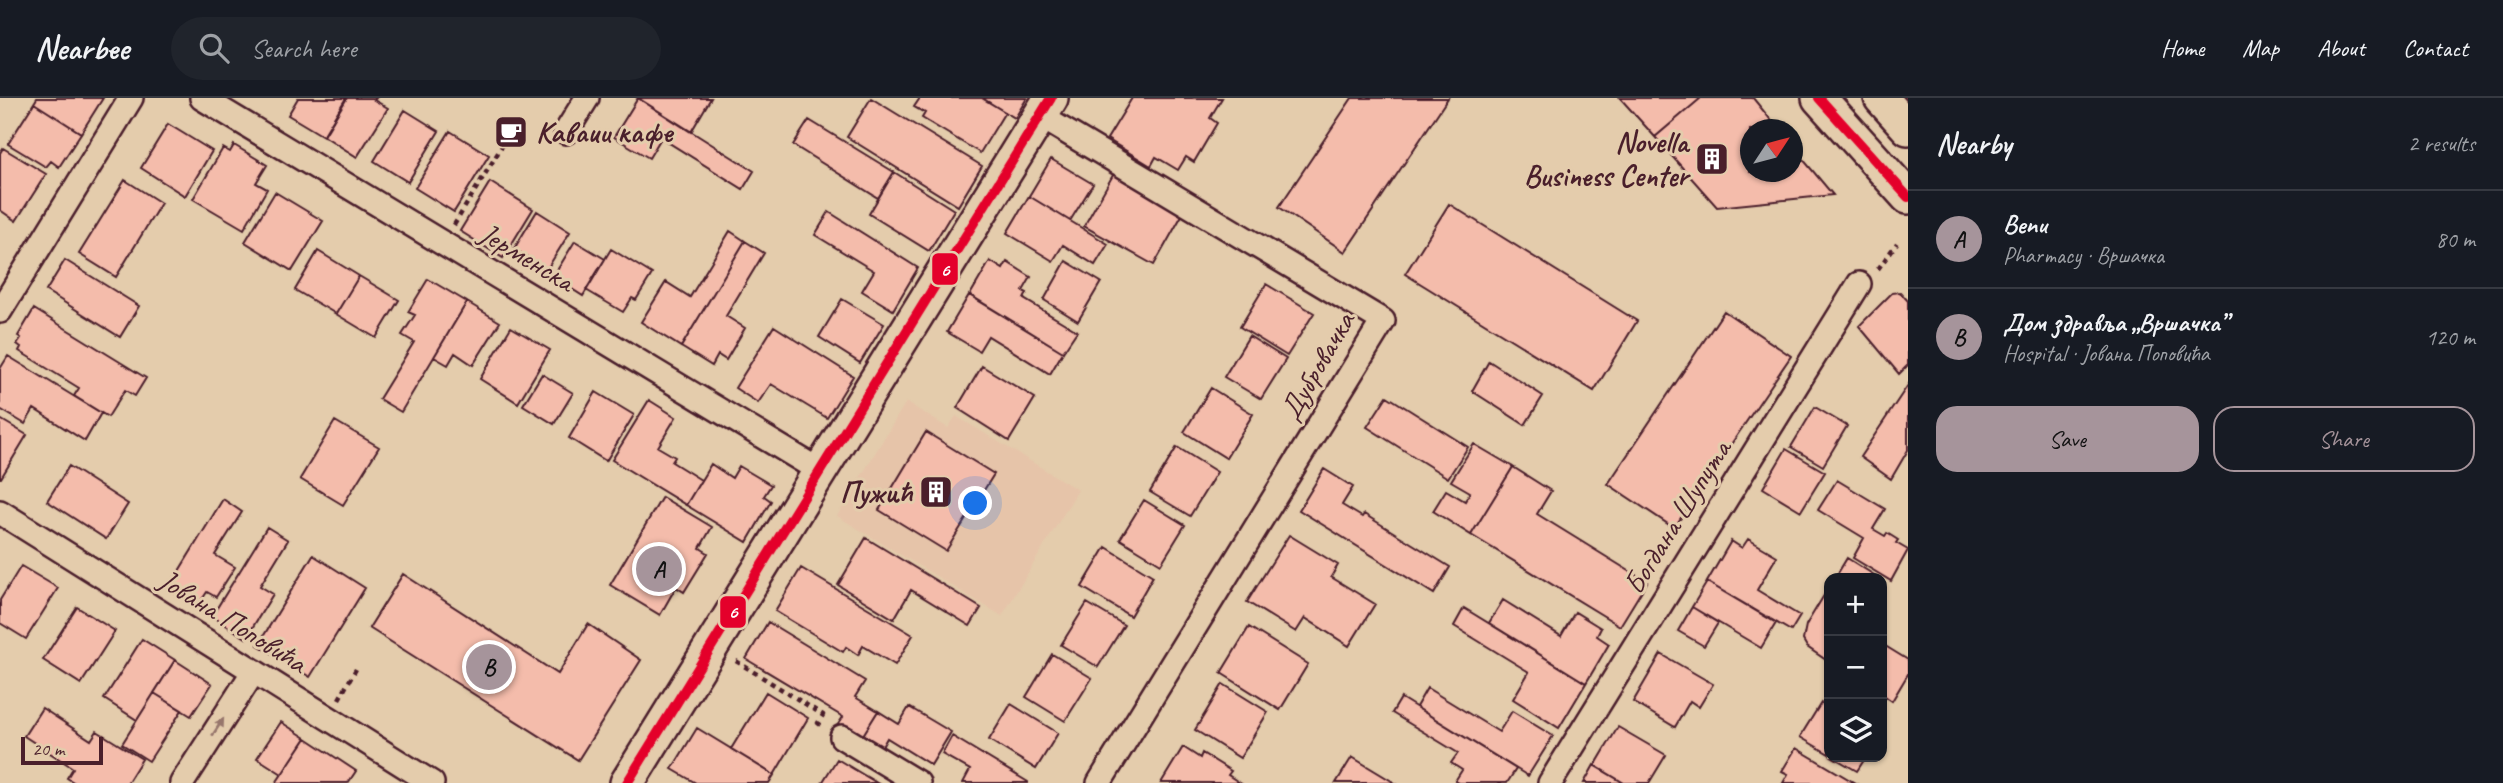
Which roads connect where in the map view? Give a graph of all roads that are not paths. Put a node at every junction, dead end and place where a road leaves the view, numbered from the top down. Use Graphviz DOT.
graph roads {
  1 [pos="131,98"];
  2 [pos="202,98"];
  3 [pos="587,98"];
  4 [pos="1819,98"];
  5 [pos="1881,98"];
  6 [pos="1045,107"];
  7 [pos="1908,128"];
  8 [pos="566,132"];
  9 [pos="1908,197"];
  10 [pos="1859,284"];
  11 [pos="0,312"];
  12 [pos="820,471"];
  13 [pos="0,512"];
  14 [pos="254,671"];
  15 [pos="842,737"];
  16 [pos="181,783"];
  17 [pos="432,783"];
  18 [pos="627,783"];
  19 [pos="918,783"];
  20 [pos="1099,783"];
  21 [pos="1550,783"];
  1 -- 11 [label="street"];
  2 -- 12 [label="street, Јерменска"];
  3 -- 8 [label="street"];
  4 -- 9 [label="street"];
  5 -- 7 [label="street"];
  6 -- 12 [label="street"];
  6 -- 20 [label="street, Дубровачка"];
  10 -- 21 [label="street, Богдана Шупута"];
  12 -- 18 [label="street"];
  13 -- 14 [label="street, Јована Поповића"];
  16 -- 14 [label="street, one-way"];
  14 -- 17 [label="street, Јована Поповића"];
  15 -- 19 [label="street"];
}
